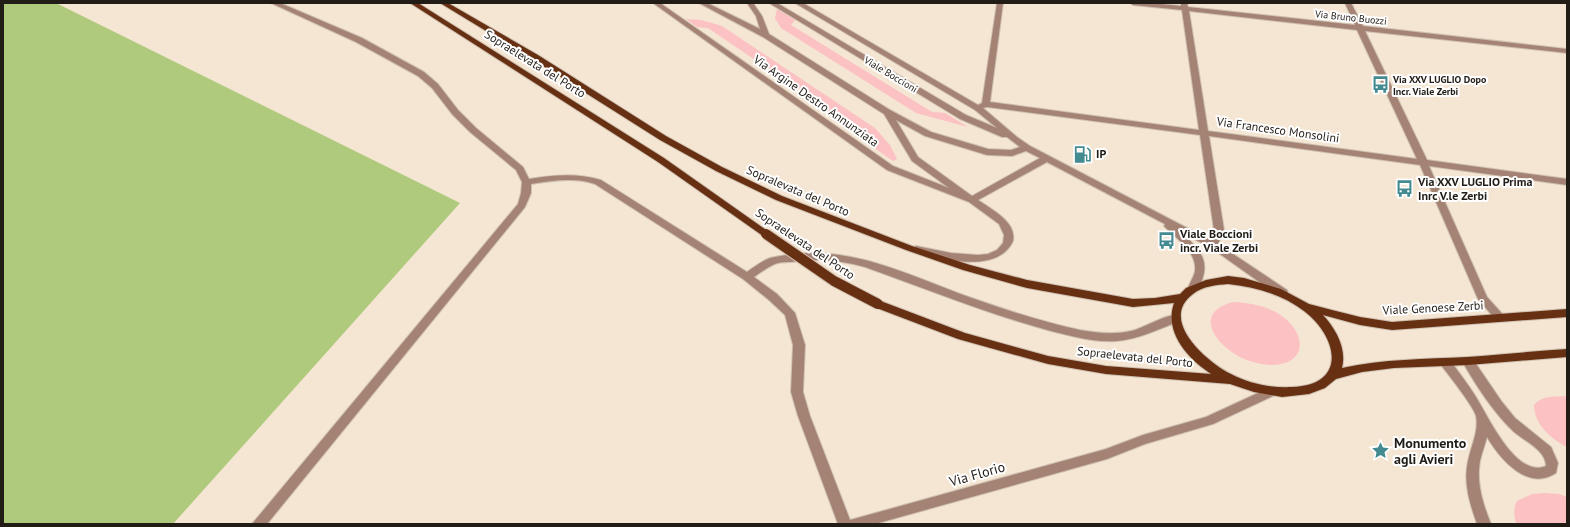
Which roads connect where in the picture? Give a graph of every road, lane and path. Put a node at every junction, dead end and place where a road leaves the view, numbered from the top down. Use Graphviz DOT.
graph roads {
  1 [pos="274,3"];
  2 [pos="413,3"];
  3 [pos="443,3"];
  4 [pos="656,3"];
  5 [pos="702,3"];
  6 [pos="750,3"];
  7 [pos="772,3"];
  8 [pos="798,3"];
  9 [pos="1000,3"];
  10 [pos="1133,3"];
  11 [pos="1348,3"];
  12 [pos="1184,6"];
  13 [pos="1361,28"];
  14 [pos="766,35"];
  15 [pos="1567,51"];
  16 [pos="982,106"];
  17 [pos="887,112"];
  18 [pos="1204,132"];
  19 [pos="1014,139"];
  20 [pos="1027,148"];
  21 [pos="1046,159"];
  22 [pos="1423,162"];
  23 [pos="526,182"];
  24 [pos="1567,182"];
  25 [pos="972,200"];
  26 [pos="1162,218"];
  27 [pos="1213,245"];
  28 [pos="909,248"];
  29 [pos="747,277"];
  30 [pos="1193,288"];
  31 [pos="1283,293"];
  32 [pos="1180,298"];
  33 [pos="1303,304"];
  34 [pos="1567,313"];
  35 [pos="1176,318"];
  36 [pos="1501,318"];
  37 [pos="1567,353"];
  38 [pos="1468,361"];
  39 [pos="1445,362"];
  40 [pos="1333,375"];
  41 [pos="1233,380"];
  42 [pos="1271,392"];
  43 [pos="1476,405"];
  44 [pos="259,524"];
  45 [pos="845,524"];
  46 [pos="854,524"];
  47 [pos="1484,524"];
  1 -- 23 [label="street"];
  2 -- 41 [label="main road, Sopraelevata del Porto, bridge"];
  3 -- 28 [label="main road, Sopralevata del Porto"];
  4 -- 25 [label="street, Via Argine Destro Annunziata"];
  5 -- 14 [label="street, Via Argine Destro Annunziata"];
  6 -- 14 [label="street"];
  7 -- 19 [label="street, Viale Boccioni"];
  8 -- 16 [label="street, Viale Boccioni"];
  9 -- 16 [label="street"];
  10 -- 12 [label="street, Via Bruno Buozzi"];
  11 -- 13 [label="street"];
  12 -- 13 [label="street, Via Bruno Buozzi"];
  12 -- 18 [label="street"];
  13 -- 15 [label="street, Via Bruno Buozzi"];
  13 -- 22 [label="street"];
  14 -- 17 [label="street, Via Argine Destro Annunziata"];
  16 -- 18 [label="street, Via Francesco Monsolini"];
  16 -- 19 [label="street, Viale Boccioni"];
  17 -- 20 [label="street, Via Argine Destro Annunziata"];
  17 -- 25 [label="street, Via Argine Destro Annunziata"];
  18 -- 22 [label="street, Via Francesco Monsolini"];
  18 -- 27 [label="street"];
  19 -- 20 [label="street, Viale Boccioni"];
  20 -- 21 [label="street, Viale Boccioni"];
  21 -- 25 [label="street"];
  21 -- 26 [label="street, Viale Boccioni"];
  22 -- 24 [label="street, Via Francesco Monsolini"];
  22 -- 36 [label="street"];
  23 -- 29 [label="street"];
  23 -- 44 [label="street"];
  25 -- 28 [label="street, Via Argine Destro Annunziata"];
  26 -- 27 [label="street, Viale Boccioni"];
  26 -- 30 [label="street, Viale Boccioni"];
  27 -- 31 [label="street, Viale Boccioni"];
  28 -- 32 [label="main road, Sopralevata del Porto"];
  29 -- 35 [label="street"];
  29 -- 45 [label="street"];
  30 -- 31 [label="main road, Viale Genoese Zerbi"];
  30 -- 32 [label="main road, Viale Genoese Zerbi"];
  31 -- 33 [label="main road, Viale Genoese Zerbi"];
  32 -- 35 [label="main road"];
  33 -- 36 [label="main road, Viale Genoese Zerbi"];
  33 -- 40 [label="main road, Viale Genoese Zerbi"];
  34 -- 36 [label="main road, Viale Genoese Zerbi"];
  35 -- 41 [label="main road"];
  37 -- 38 [label="main road"];
  38 -- 39 [label="main road"];
  38 -- 43 [label="street"];
  39 -- 40 [label="main road"];
  39 -- 43 [label="street"];
  40 -- 42 [label="main road"];
  41 -- 42 [label="main road"];
  42 -- 46 [label="street, Via Florio"];
  43 -- 47 [label="street"];
}
